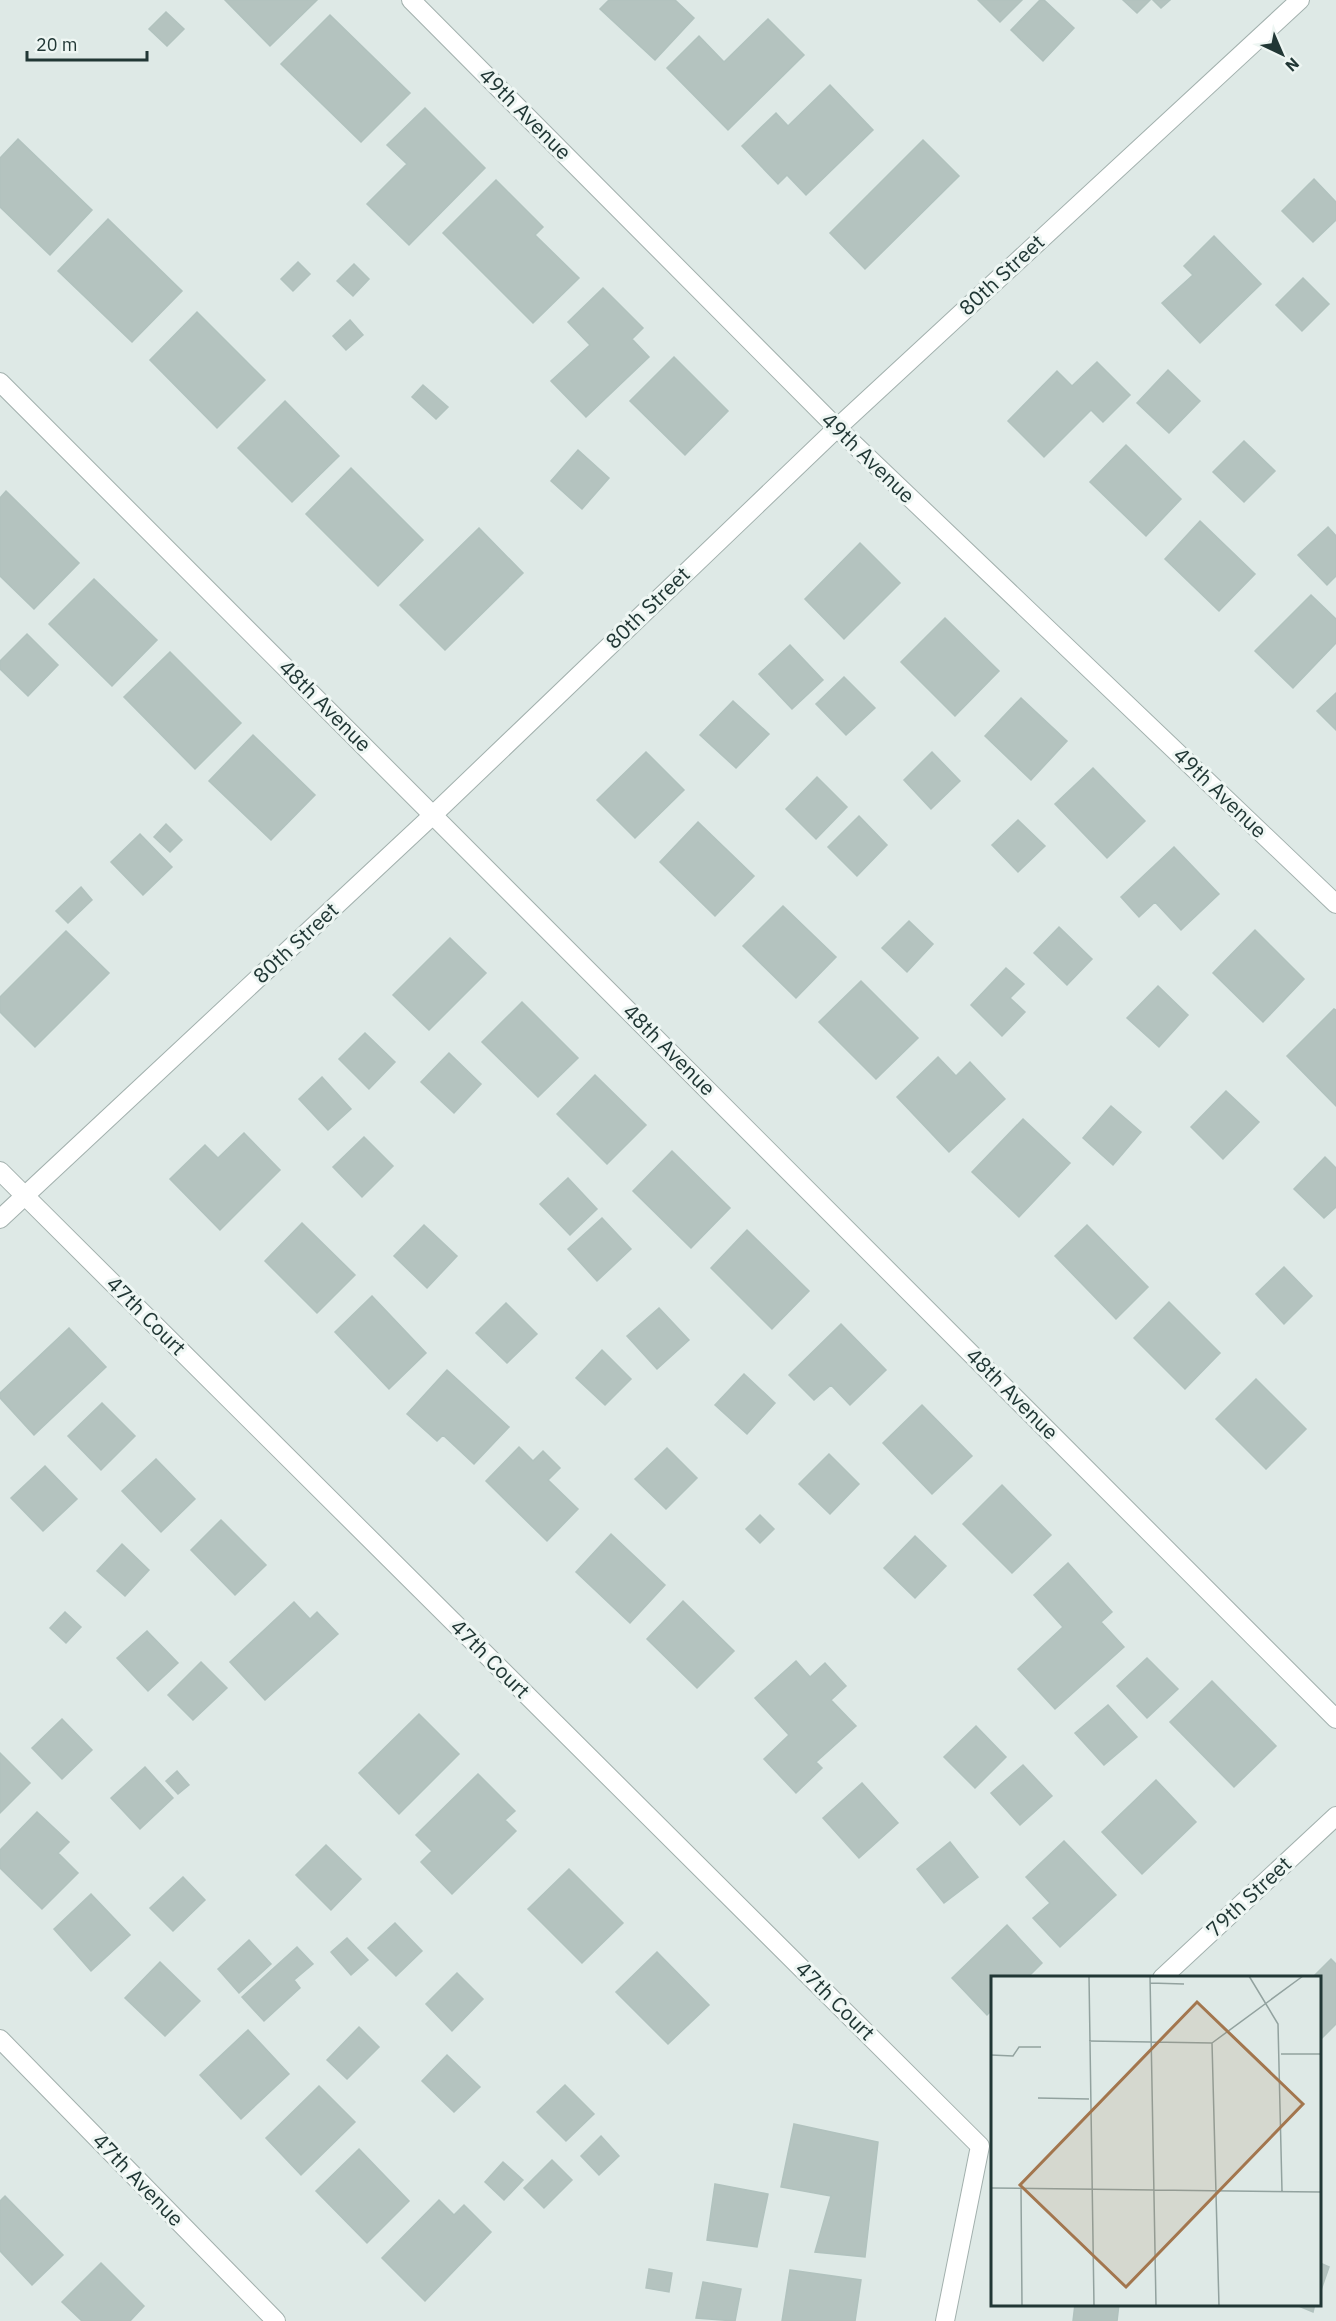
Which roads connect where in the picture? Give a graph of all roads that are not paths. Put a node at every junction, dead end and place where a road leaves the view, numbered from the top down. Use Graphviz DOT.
graph roads {
  1 [pos="411,0"];
  2 [pos="1300,0"];
  3 [pos="0,382"];
  4 [pos="837,428"];
  5 [pos="434,814"];
  6 [pos="1336,904"];
  7 [pos="0,1171"];
  8 [pos="25,1196"];
  9 [pos="0,1220"];
  10 [pos="1336,1719"];
  11 [pos="1336,1816"];
  12 [pos="1163,1976"];
  13 [pos="0,2039"];
  14 [pos="986,2140"];
  15 [pos="276,2321"];
  16 [pos="945,2321"];
  1 -- 4 [label="street, 49th Avenue"];
  2 -- 4 [label="street, 80th Street"];
  3 -- 5 [label="street, 48th Avenue"];
  4 -- 5 [label="street, 80th Street"];
  4 -- 6 [label="street, 49th Avenue"];
  5 -- 8 [label="street, 80th Street"];
  5 -- 10 [label="street, 48th Avenue"];
  7 -- 8 [label="street, 47th Court"];
  8 -- 9 [label="street, 80th Street"];
  8 -- 14 [label="street, 47th Court"];
  11 -- 12 [label="street, 79th Street"];
  13 -- 15 [label="street, 47th Avenue"];
  14 -- 16 [label="street"];
}
